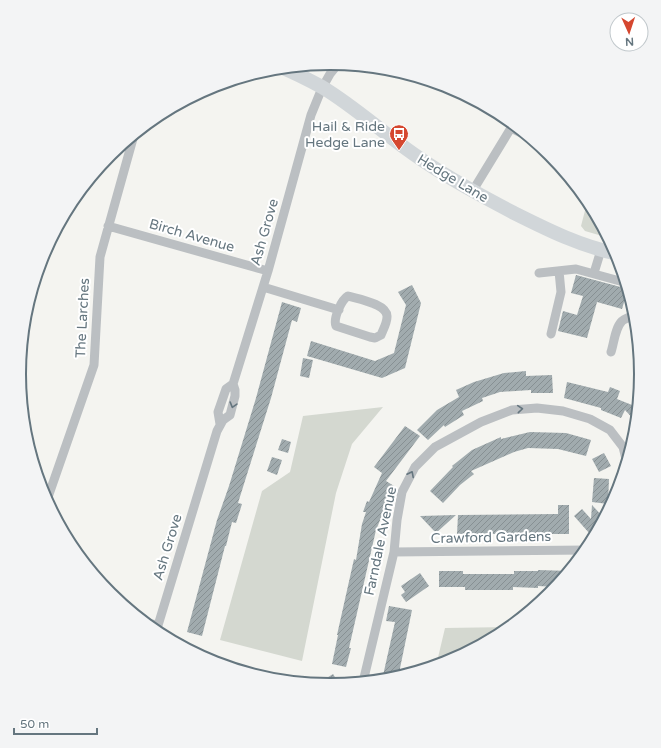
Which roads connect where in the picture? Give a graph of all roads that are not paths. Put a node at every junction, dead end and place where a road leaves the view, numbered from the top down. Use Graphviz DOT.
graph roads {
  1 [pos="333,70"];
  2 [pos="291,72"];
  3 [pos="322,88"];
  4 [pos="511,128"];
  5 [pos="131,144"];
  6 [pos="472,192"];
  7 [pos="108,226"];
  8 [pos="600,250"];
  9 [pos="610,252"];
  10 [pos="268,271"];
  11 [pos="559,271"];
  12 [pos="539,273"];
  13 [pos="594,273"];
  14 [pos="621,281"];
  15 [pos="263,287"];
  16 [pos="339,310"];
  17 [pos="629,317"];
  18 [pos="551,334"];
  19 [pos="611,352"];
  20 [pos="625,453"];
  21 [pos="50,492"];
  22 [pos="579,550"];
  23 [pos="394,552"];
  24 [pos="158,625"];
  25 [pos="363,677"];
  1 -- 3 [label="street, Ash Grove"];
  2 -- 3 [label="main road, Hedge Lane"];
  3 -- 6 [label="main road, Hedge Lane"];
  3 -- 10 [label="street, Ash Grove"];
  4 -- 6 [label="street"];
  5 -- 7 [label="street, The Larches"];
  6 -- 8 [label="main road, Hedge Lane"];
  7 -- 10 [label="street, Birch Avenue"];
  7 -- 21 [label="street, The Larches"];
  8 -- 9 [label="main road, Hedge Lane"];
  8 -- 13 [label="street"];
  10 -- 15 [label="street, Ash Grove"];
  11 -- 12 [label="street"];
  11 -- 13 [label="street"];
  11 -- 18 [label="street"];
  13 -- 14 [label="street"];
  15 -- 16 [label="street"];
  15 -- 24 [label="street, Ash Grove"];
  16 -- 16 [label="street"];
  17 -- 19 [label="street"];
  23 -- 20 [label="street, Farndale Avenue, one-way"];
  22 -- 23 [label="street, Crawford Gardens"];
  23 -- 25 [label="street, Farndale Avenue"];
}
